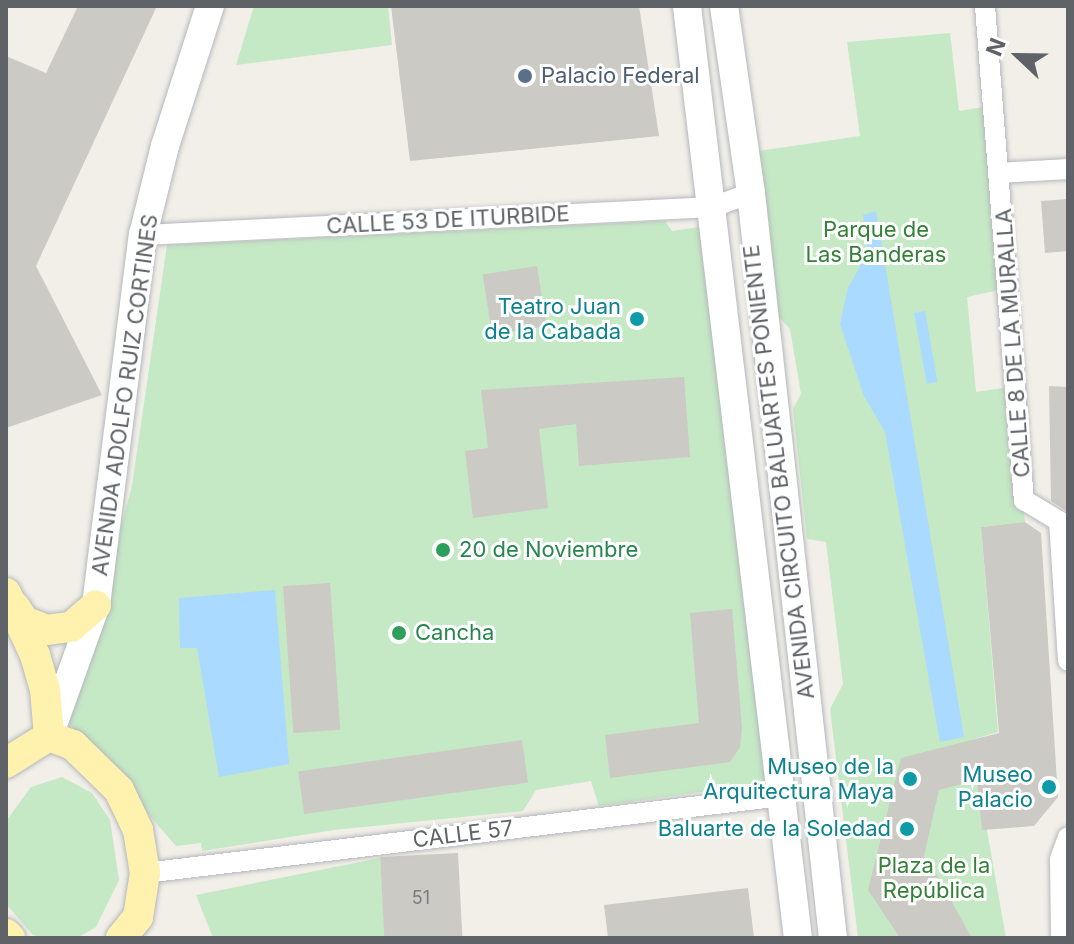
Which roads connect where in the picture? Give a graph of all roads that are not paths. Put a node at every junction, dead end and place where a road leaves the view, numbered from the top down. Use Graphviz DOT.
graph roads {
  1 [pos="210,6"];
  2 [pos="687,6"];
  3 [pos="724,6"];
  4 [pos="985,6"];
  5 [pos="1068,169"];
  6 [pos="998,173"];
  7 [pos="751,193"];
  8 [pos="713,207"];
  9 [pos="143,235"];
  10 [pos="1064,521"];
  11 [pos="8,597"];
  12 [pos="96,605"];
  13 [pos="1068,661"];
  14 [pos="49,736"];
  15 [pos="6,763"];
  16 [pos="782,796"];
  17 [pos="1068,837"];
  18 [pos="145,873"];
  19 [pos="135,931"];
  20 [pos="798,938"];
  21 [pos="833,938"];
  22 [pos="1061,938"];
  1 -- 9 [label="main road, AVENIDA ADOLFO RUIZ CORTINES"];
  2 -- 8 [label="main road, AVENIDA CIRCUITO BALUARTES PONIENTE"];
  3 -- 7 [label="main road, AVENIDA CIRCUITO BALUARTES PONIENTE"];
  4 -- 6 [label="street, CALLE 8 DE LA MURALLA"];
  5 -- 6 [label="street"];
  6 -- 10 [label="street, CALLE 8 DE LA MURALLA"];
  7 -- 8 [label="street, CALLE 53 DE ITURBIDE"];
  7 -- 21 [label="main road, AVENIDA CIRCUITO BALUARTES PONIENTE"];
  8 -- 9 [label="street, CALLE 53 DE ITURBIDE"];
  8 -- 16 [label="main road, AVENIDA CIRCUITO BALUARTES PONIENTE"];
  9 -- 12 [label="main road, AVENIDA ADOLFO RUIZ CORTINES"];
  10 -- 13 [label="street, CALLE 8 DE LA MURALLA"];
  11 -- 12 [label="main road"];
  11 -- 14 [label="main road"];
  12 -- 14 [label="main road, AVENIDA ADOLFO RUIZ CORTINES"];
  14 -- 15 [label="main road"];
  14 -- 18 [label="main road"];
  16 -- 18 [label="street, CALLE 57"];
  16 -- 20 [label="main road, AVENIDA CIRCUITO BALUARTES PONIENTE"];
  17 -- 22 [label="street"];
  18 -- 19 [label="main road"];
}
